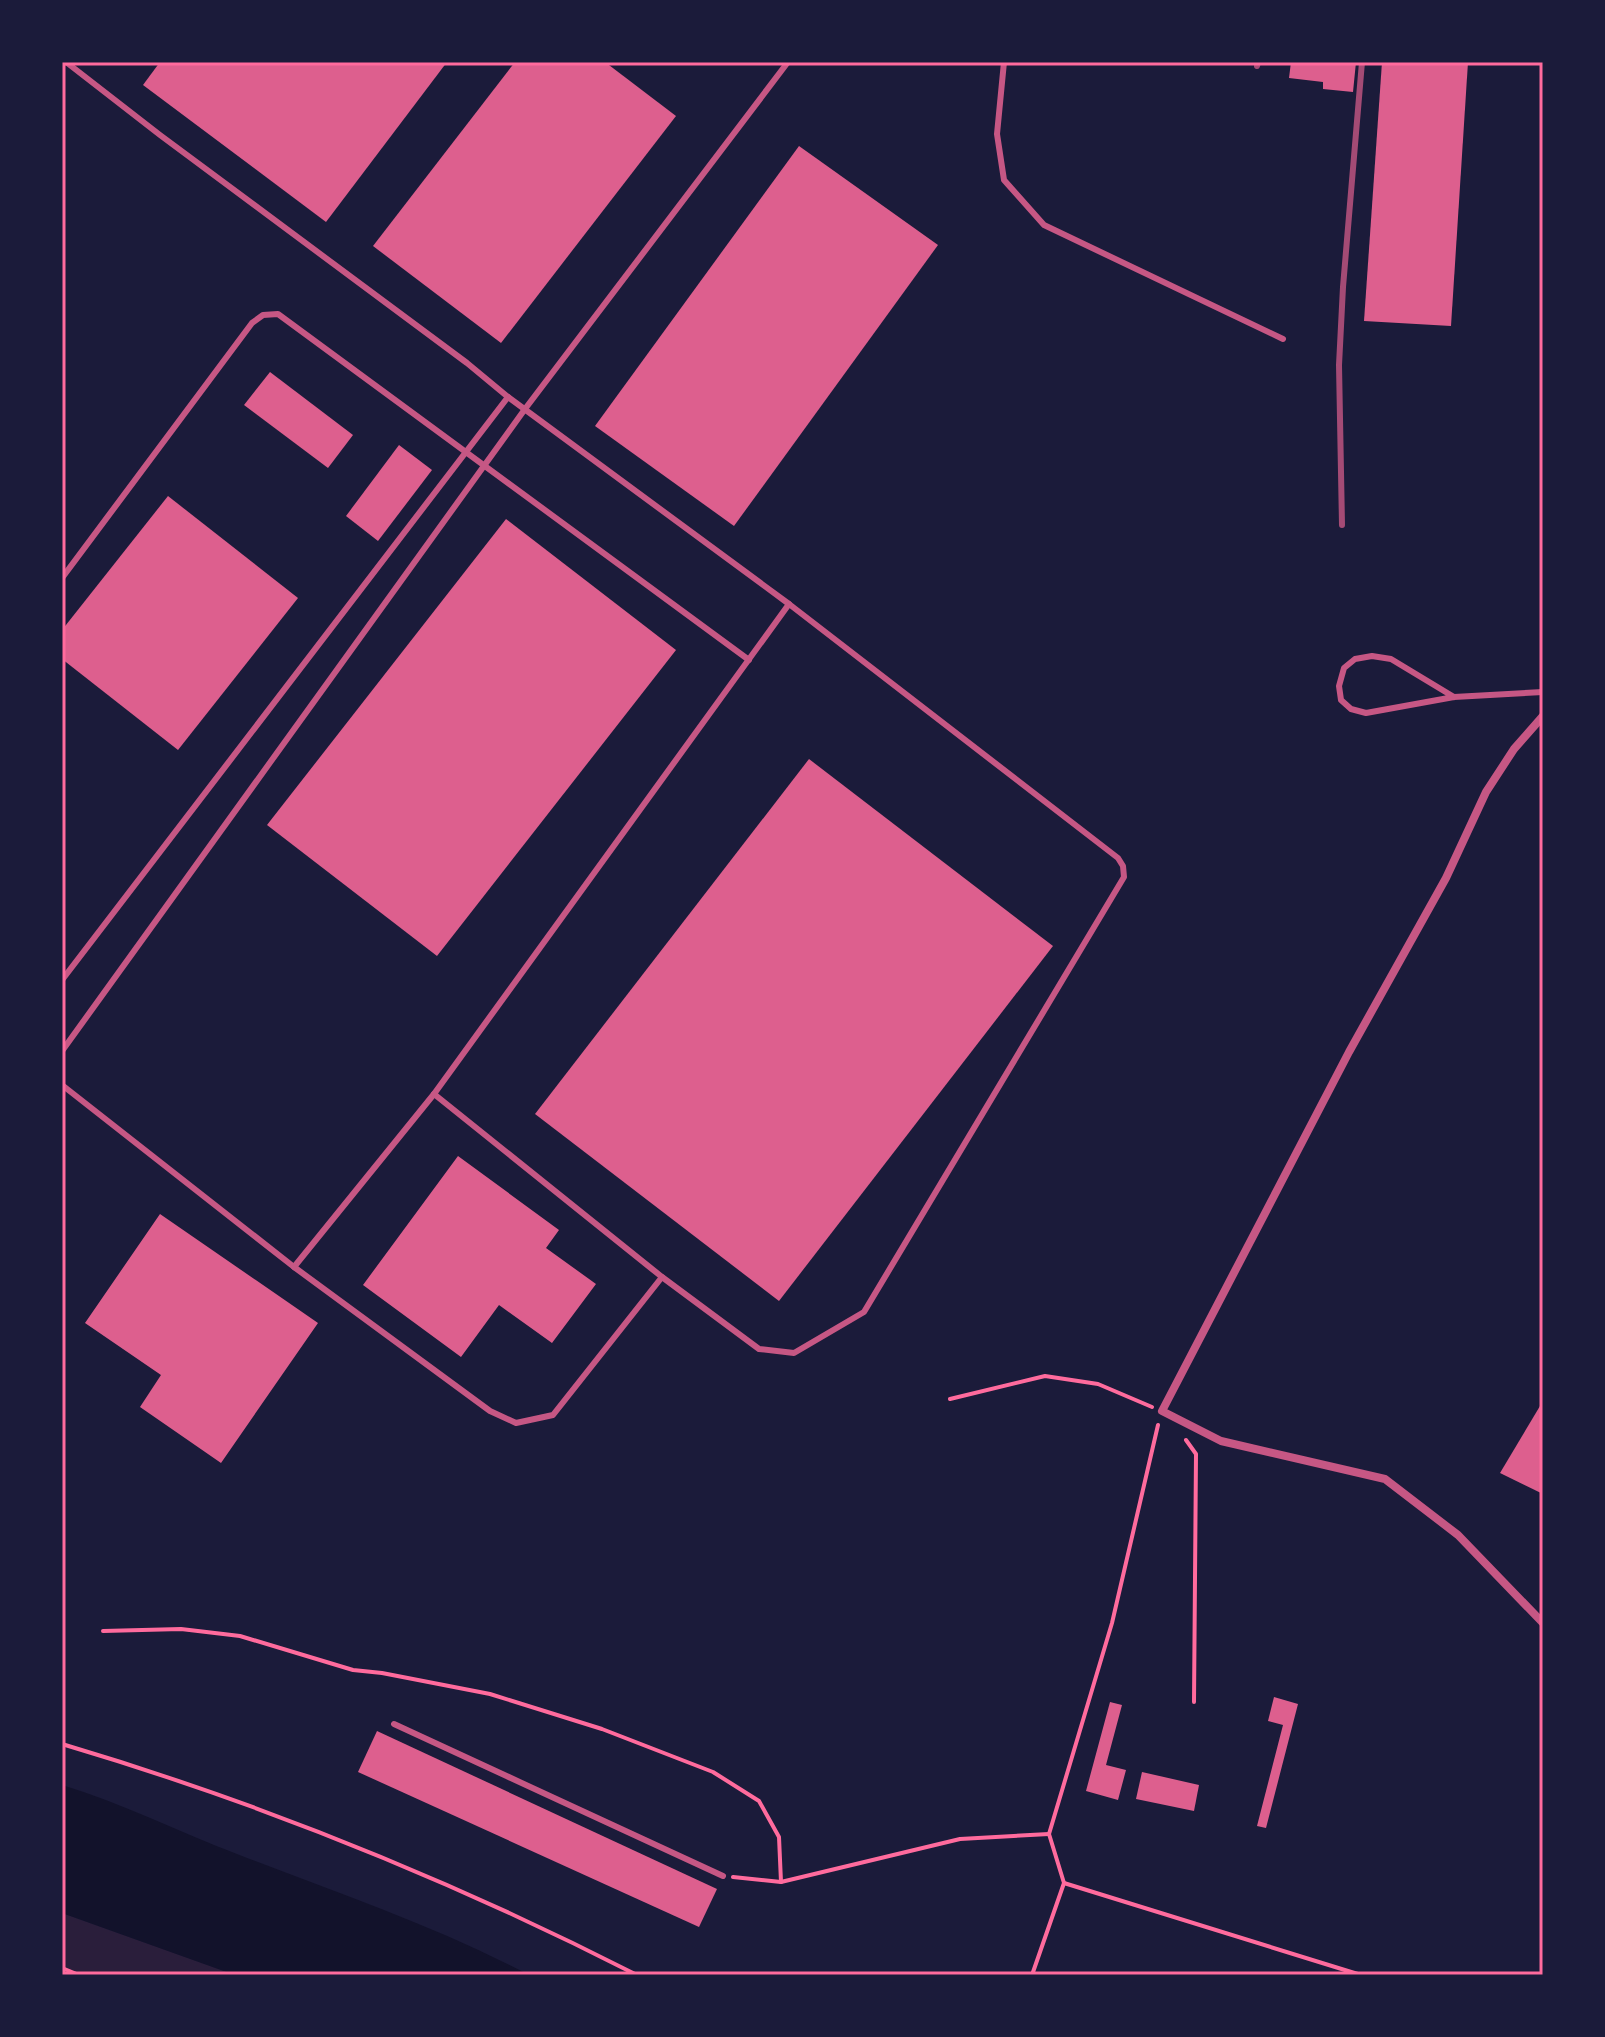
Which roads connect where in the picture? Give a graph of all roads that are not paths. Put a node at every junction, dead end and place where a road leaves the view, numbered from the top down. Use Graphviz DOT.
graph roads {
  1 [pos="66,62"];
  2 [pos="788,62"];
  3 [pos="1004,62"];
  4 [pos="1283,339"];
  5 [pos="508,397"];
  6 [pos="525,409"];
  7 [pos="467,452"];
  8 [pos="485,465"];
  9 [pos="62,578"];
  10 [pos="789,604"];
  11 [pos="749,660"];
  12 [pos="1543,692"];
  13 [pos="1454,697"];
  14 [pos="1543,716"];
  15 [pos="62,980"];
  16 [pos="62,1051"];
  17 [pos="62,1085"];
  18 [pos="434,1094"];
  19 [pos="294,1267"];
  20 [pos="662,1277"];
  21 [pos="1543,1623"];
  22 [pos="394,1724"];
  23 [pos="723,1876"];
  1 -- 5 [label="lane"];
  2 -- 6 [label="lane"];
  3 -- 4 [label="lane"];
  5 -- 6 [label="lane"];
  5 -- 7 [label="lane"];
  6 -- 8 [label="lane"];
  6 -- 10 [label="lane"];
  7 -- 8 [label="lane"];
  7 -- 9 [label="lane"];
  7 -- 15 [label="lane"];
  8 -- 11 [label="lane"];
  8 -- 16 [label="lane"];
  10 -- 11 [label="lane"];
  10 -- 20 [label="lane"];
  11 -- 18 [label="lane"];
  12 -- 13 [label="lane"];
  13 -- 13 [label="lane"];
  14 -- 21 [label="street"];
  17 -- 19 [label="lane"];
  18 -- 19 [label="lane"];
  18 -- 20 [label="lane"];
  19 -- 20 [label="lane"];
  22 -- 23 [label="lane"];
}
